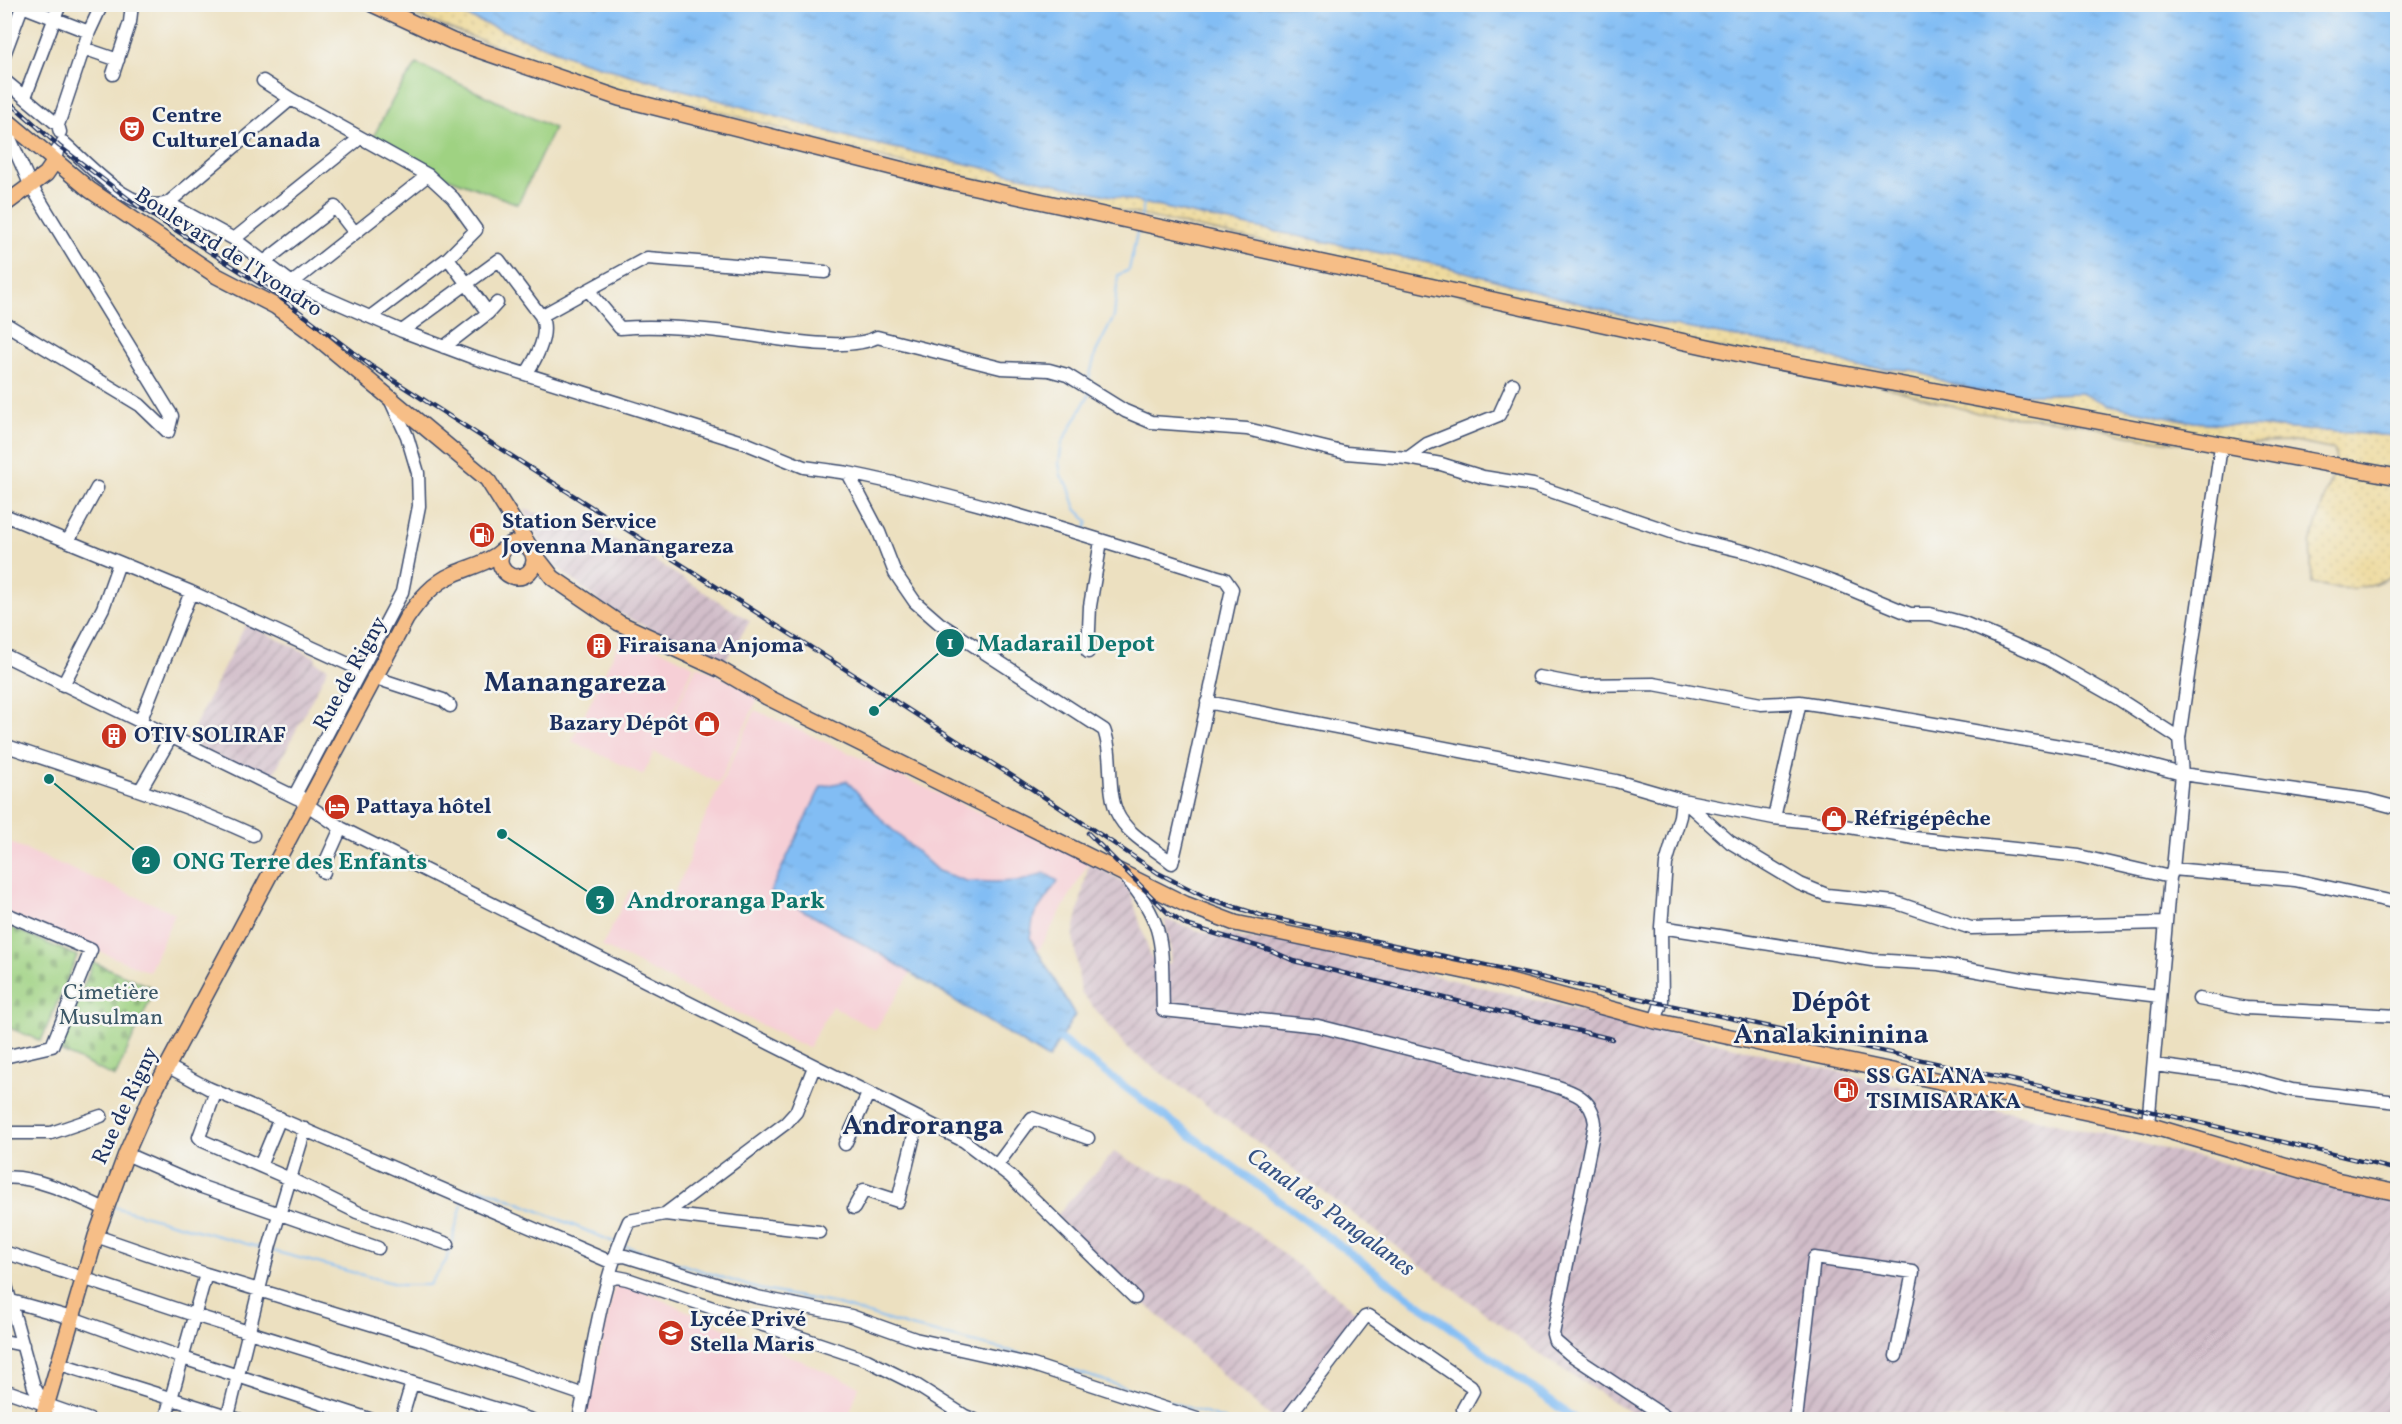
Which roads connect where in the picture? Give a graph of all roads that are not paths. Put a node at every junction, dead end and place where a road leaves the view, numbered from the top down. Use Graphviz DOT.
graph roads {
  1 [pos="60,4"];
  2 [pos="102,4"];
  3 [pos="132,4"];
  4 [pos="372,4"];
  5 [pos="22,5"];
  6 [pos="54,18"];
  7 [pos="89,32"];
  8 [pos="83,48"];
  9 [pos="4,55"];
  10 [pos="118,60"];
  11 [pos="113,74"];
  12 [pos="4,80"];
  13 [pos="263,81"];
  14 [pos="25,97"];
  15 [pos="291,99"];
  16 [pos="4,118"];
  17 [pos="4,125"];
  18 [pos="58,125"];
  19 [pos="360,138"];
  20 [pos="63,142"];
  21 [pos="55,161"];
  22 [pos="428,175"];
  23 [pos="30,184"];
  24 [pos="168,203"];
  25 [pos="4,205"];
  26 [pos="356,234"];
  27 [pos="234,239"];
  28 [pos="448,258"];
  29 [pos="264,262"];
  30 [pos="825,272"];
  31 [pos="292,283"];
  32 [pos="467,284"];
  33 [pos="588,290"];
  34 [pos="497,303"];
  35 [pos="488,313"];
  36 [pos="541,316"];
  37 [pos="370,317"];
  38 [pos="4,323"];
  39 [pos="402,331"];
  40 [pos="444,347"];
  41 [pos="526,374"];
  42 [pos="1513,384"];
  43 [pos="389,398"];
  44 [pos="2221,446"];
  45 [pos="1408,458"];
  46 [pos="848,473"];
  47 [pos="2397,477"];
  48 [pos="97,488"];
  49 [pos="503,501"];
  50 [pos="4,515"];
  51 [pos="68,541"];
  52 [pos="1101,542"];
  53 [pos="505,548"];
  54 [pos="531,550"];
  55 [pos="119,563"];
  56 [pos="472,569"];
  57 [pos="514,575"];
  58 [pos="566,589"];
  59 [pos="192,592"];
  60 [pos="1088,652"];
  61 [pos="4,655"];
  62 [pos="358,669"];
  63 [pos="373,677"];
  64 [pos="1539,677"];
  65 [pos="63,685"];
  66 [pos="1207,702"];
  67 [pos="1800,702"];
  68 [pos="450,706"];
  69 [pos="140,722"];
  70 [pos="171,737"];
  71 [pos="2179,738"];
  72 [pos="4,745"];
  73 [pos="2182,774"];
  74 [pos="141,789"];
  75 [pos="1682,800"];
  76 [pos="302,801"];
  77 [pos="2397,808"];
  78 [pos="1774,818"];
  79 [pos="342,828"];
  80 [pos="253,834"];
  81 [pos="1121,870"];
  82 [pos="324,872"];
  83 [pos="2172,873"];
  84 [pos="2397,903"];
  85 [pos="4,913"];
  86 [pos="2165,923"];
  87 [pos="1661,927"];
  88 [pos="2159,996"];
  89 [pos="2199,999"];
  90 [pos="2397,1017"];
  91 [pos="1655,1021"];
  92 [pos="4,1057"];
  93 [pos="2155,1065"];
  94 [pos="167,1066"];
  95 [pos="814,1067"];
  96 [pos="216,1091"];
  97 [pos="868,1094"];
  98 [pos="2397,1102"];
  99 [pos="101,1116"];
  100 [pos="280,1118"];
  101 [pos="918,1119"];
  102 [pos="2148,1125"];
  103 [pos="305,1129"];
  104 [pos="4,1133"];
  105 [pos="1088,1138"];
  106 [pos="845,1144"];
  107 [pos="126,1154"];
  108 [pos="997,1165"];
  109 [pos="260,1166"];
  110 [pos="4,1178"];
  111 [pos="290,1179"];
  112 [pos="2397,1193"];
  113 [pos="854,1208"];
  114 [pos="105,1209"];
  115 [pos="279,1214"];
  116 [pos="665,1214"];
  117 [pos="819,1232"];
  118 [pos="96,1236"];
  119 [pos="448,1244"];
  120 [pos="378,1248"];
  121 [pos="4,1252"];
  122 [pos="615,1254"];
  123 [pos="206,1274"];
  124 [pos="4,1278"];
  125 [pos="83,1278"];
  126 [pos="608,1280"];
  127 [pos="259,1290"];
  128 [pos="1135,1298"];
  129 [pos="8,1300"];
  130 [pos="194,1315"];
  131 [pos="72,1318"];
  132 [pos="249,1331"];
  133 [pos="4,1341"];
  134 [pos="23,1345"];
  135 [pos="1896,1356"];
  136 [pos="183,1358"];
  137 [pos="57,1363"];
  138 [pos="239,1376"];
  139 [pos="412,1383"];
  140 [pos="4,1390"];
  141 [pos="584,1395"];
  142 [pos="171,1398"];
  143 [pos="1462,1409"];
  144 [pos="44,1412"];
  145 [pos="232,1418"];
  146 [pos="90,1419"];
  147 [pos="165,1419"];
  148 [pos="372,1419"];
  149 [pos="401,1419"];
  150 [pos="532,1419"];
  151 [pos="579,1419"];
  152 [pos="975,1419"];
  153 [pos="1200,1419"];
  154 [pos="1286,1419"];
  155 [pos="1670,1419"];
  156 [pos="1796,1419"];
  1 -- 6 [label="street"];
  2 -- 7 [label="street"];
  3 -- 10 [label="street"];
  4 -- 44 [label="main road"];
  5 -- 6 [label="street"];
  5 -- 9 [label="street"];
  6 -- 7 [label="street"];
  6 -- 14 [label="street"];
  7 -- 8 [label="street"];
  8 -- 10 [label="street"];
  8 -- 18 [label="street"];
  10 -- 11 [label="street"];
  12 -- 14 [label="street"];
  13 -- 15 [label="street"];
  14 -- 18 [label="street"];
  15 -- 19 [label="street"];
  15 -- 24 [label="street"];
  16 -- 21 [label="main road, Boulevard de l'Ivondro"];
  17 -- 23 [label="street"];
  18 -- 20 [label="street"];
  19 -- 22 [label="street"];
  19 -- 27 [label="street"];
  20 -- 21 [label="street"];
  20 -- 24 [label="street"];
  21 -- 23 [label="main road"];
  21 -- 43 [label="main road, Boulevard de l'Ivondro"];
  22 -- 26 [label="street"];
  22 -- 28 [label="street"];
  23 -- 25 [label="main road"];
  23 -- 38 [label="street"];
  24 -- 27 [label="street"];
  26 -- 29 [label="street"];
  26 -- 31 [label="street"];
  27 -- 29 [label="street"];
  28 -- 32 [label="street"];
  28 -- 37 [label="street"];
  29 -- 31 [label="street"];
  30 -- 33 [label="street"];
  31 -- 37 [label="street"];
  32 -- 35 [label="street"];
  32 -- 36 [label="street"];
  32 -- 39 [label="street"];
  33 -- 36 [label="street"];
  33 -- 45 [label="street"];
  34 -- 35 [label="street"];
  35 -- 40 [label="street"];
  36 -- 41 [label="street"];
  37 -- 39 [label="street"];
  39 -- 40 [label="street"];
  40 -- 41 [label="street"];
  41 -- 46 [label="street"];
  42 -- 45 [label="street"];
  43 -- 49 [label="main road, Boulevard de l'Ivondro"];
  43 -- 62 [label="street"];
  44 -- 47 [label="main road"];
  44 -- 71 [label="street"];
  45 -- 71 [label="street"];
  46 -- 52 [label="street"];
  46 -- 66 [label="street"];
  48 -- 51 [label="street"];
  49 -- 53 [label="main road"];
  49 -- 54 [label="main road, Boulevard de l'Ivondro"];
  50 -- 51 [label="street"];
  51 -- 55 [label="street"];
  52 -- 60 [label="street"];
  52 -- 66 [label="street"];
  53 -- 54 [label="main road"];
  53 -- 56 [label="main road, Rue de Rigny"];
  53 -- 57 [label="main road"];
  54 -- 57 [label="main road"];
  54 -- 58 [label="main road, Boulevard de l'Ivondro"];
  55 -- 59 [label="street"];
  55 -- 65 [label="street"];
  56 -- 57 [label="main road, Rue de Rigny"];
  56 -- 63 [label="main road, Rue de Rigny"];
  57 -- 58 [label="main road, Rue de Rigny"];
  58 -- 81 [label="main road"];
  59 -- 62 [label="street"];
  59 -- 69 [label="street"];
  61 -- 65 [label="street"];
  62 -- 76 [label="street"];
  63 -- 68 [label="street"];
  63 -- 76 [label="main road, Rue de Rigny"];
  64 -- 67 [label="street"];
  65 -- 69 [label="street"];
  66 -- 75 [label="street"];
  67 -- 73 [label="street"];
  67 -- 78 [label="street"];
  69 -- 70 [label="street"];
  70 -- 74 [label="street"];
  70 -- 76 [label="street"];
  71 -- 73 [label="street"];
  72 -- 74 [label="street"];
  73 -- 77 [label="street"];
  73 -- 83 [label="street"];
  74 -- 80 [label="street"];
  75 -- 78 [label="street"];
  75 -- 86 [label="street"];
  75 -- 87 [label="street"];
  76 -- 79 [label="street"];
  76 -- 94 [label="main road, Rue de Rigny"];
  78 -- 83 [label="street"];
  79 -- 82 [label="street"];
  79 -- 95 [label="street"];
  81 -- 91 [label="main road"];
  81 -- 155 [label="street"];
  83 -- 84 [label="street"];
  83 -- 86 [label="street"];
  85 -- 92 [label="street"];
  86 -- 88 [label="street"];
  87 -- 88 [label="street"];
  87 -- 91 [label="street"];
  88 -- 93 [label="street"];
  89 -- 90 [label="street"];
  91 -- 102 [label="main road"];
  93 -- 98 [label="street"];
  93 -- 102 [label="street"];
  94 -- 96 [label="street"];
  94 -- 107 [label="main road, Rue de Rigny"];
  95 -- 97 [label="street"];
  95 -- 116 [label="street"];
  96 -- 100 [label="street"];
  96 -- 109 [label="street"];
  97 -- 101 [label="street"];
  97 -- 106 [label="street"];
  99 -- 104 [label="street"];
  100 -- 103 [label="street"];
  100 -- 109 [label="street"];
  101 -- 108 [label="street"];
  101 -- 113 [label="street"];
  102 -- 112 [label="main road"];
  103 -- 111 [label="street"];
  103 -- 122 [label="street"];
  105 -- 108 [label="street"];
  107 -- 114 [label="main road, Rue de Rigny"];
  107 -- 115 [label="street"];
  108 -- 128 [label="street"];
  109 -- 111 [label="street"];
  110 -- 114 [label="street"];
  111 -- 115 [label="street"];
  111 -- 119 [label="street"];
  114 -- 118 [label="main road, Rue de Rigny"];
  115 -- 120 [label="street"];
  115 -- 127 [label="street"];
  116 -- 117 [label="street"];
  116 -- 122 [label="street"];
  118 -- 123 [label="street"];
  118 -- 125 [label="main road, Rue de Rigny"];
  121 -- 125 [label="street"];
  122 -- 126 [label="street"];
  122 -- 153 [label="street"];
  123 -- 127 [label="street"];
  123 -- 130 [label="street"];
  124 -- 129 [label="street"];
  125 -- 130 [label="street"];
  125 -- 131 [label="main road, Rue de Rigny"];
  126 -- 141 [label="street"];
  126 -- 152 [label="street"];
  127 -- 132 [label="street"];
  127 -- 141 [label="street"];
  129 -- 131 [label="street"];
  129 -- 134 [label="street"];
  130 -- 132 [label="street"];
  130 -- 136 [label="street"];
  131 -- 136 [label="street"];
  131 -- 137 [label="main road, Rue de Rigny"];
  132 -- 138 [label="street"];
  132 -- 139 [label="street"];
  133 -- 134 [label="street"];
  134 -- 144 [label="street"];
  135 -- 156 [label="street"];
  136 -- 138 [label="street"];
  136 -- 142 [label="street"];
  137 -- 142 [label="street"];
  137 -- 144 [label="main road, Rue de Rigny"];
  138 -- 145 [label="street"];
  138 -- 148 [label="street"];
  139 -- 149 [label="street"];
  139 -- 150 [label="street"];
  140 -- 144 [label="street"];
  141 -- 151 [label="street"];
  142 -- 145 [label="street"];
  142 -- 147 [label="street"];
  143 -- 154 [label="street"];
  144 -- 146 [label="street"];
}
